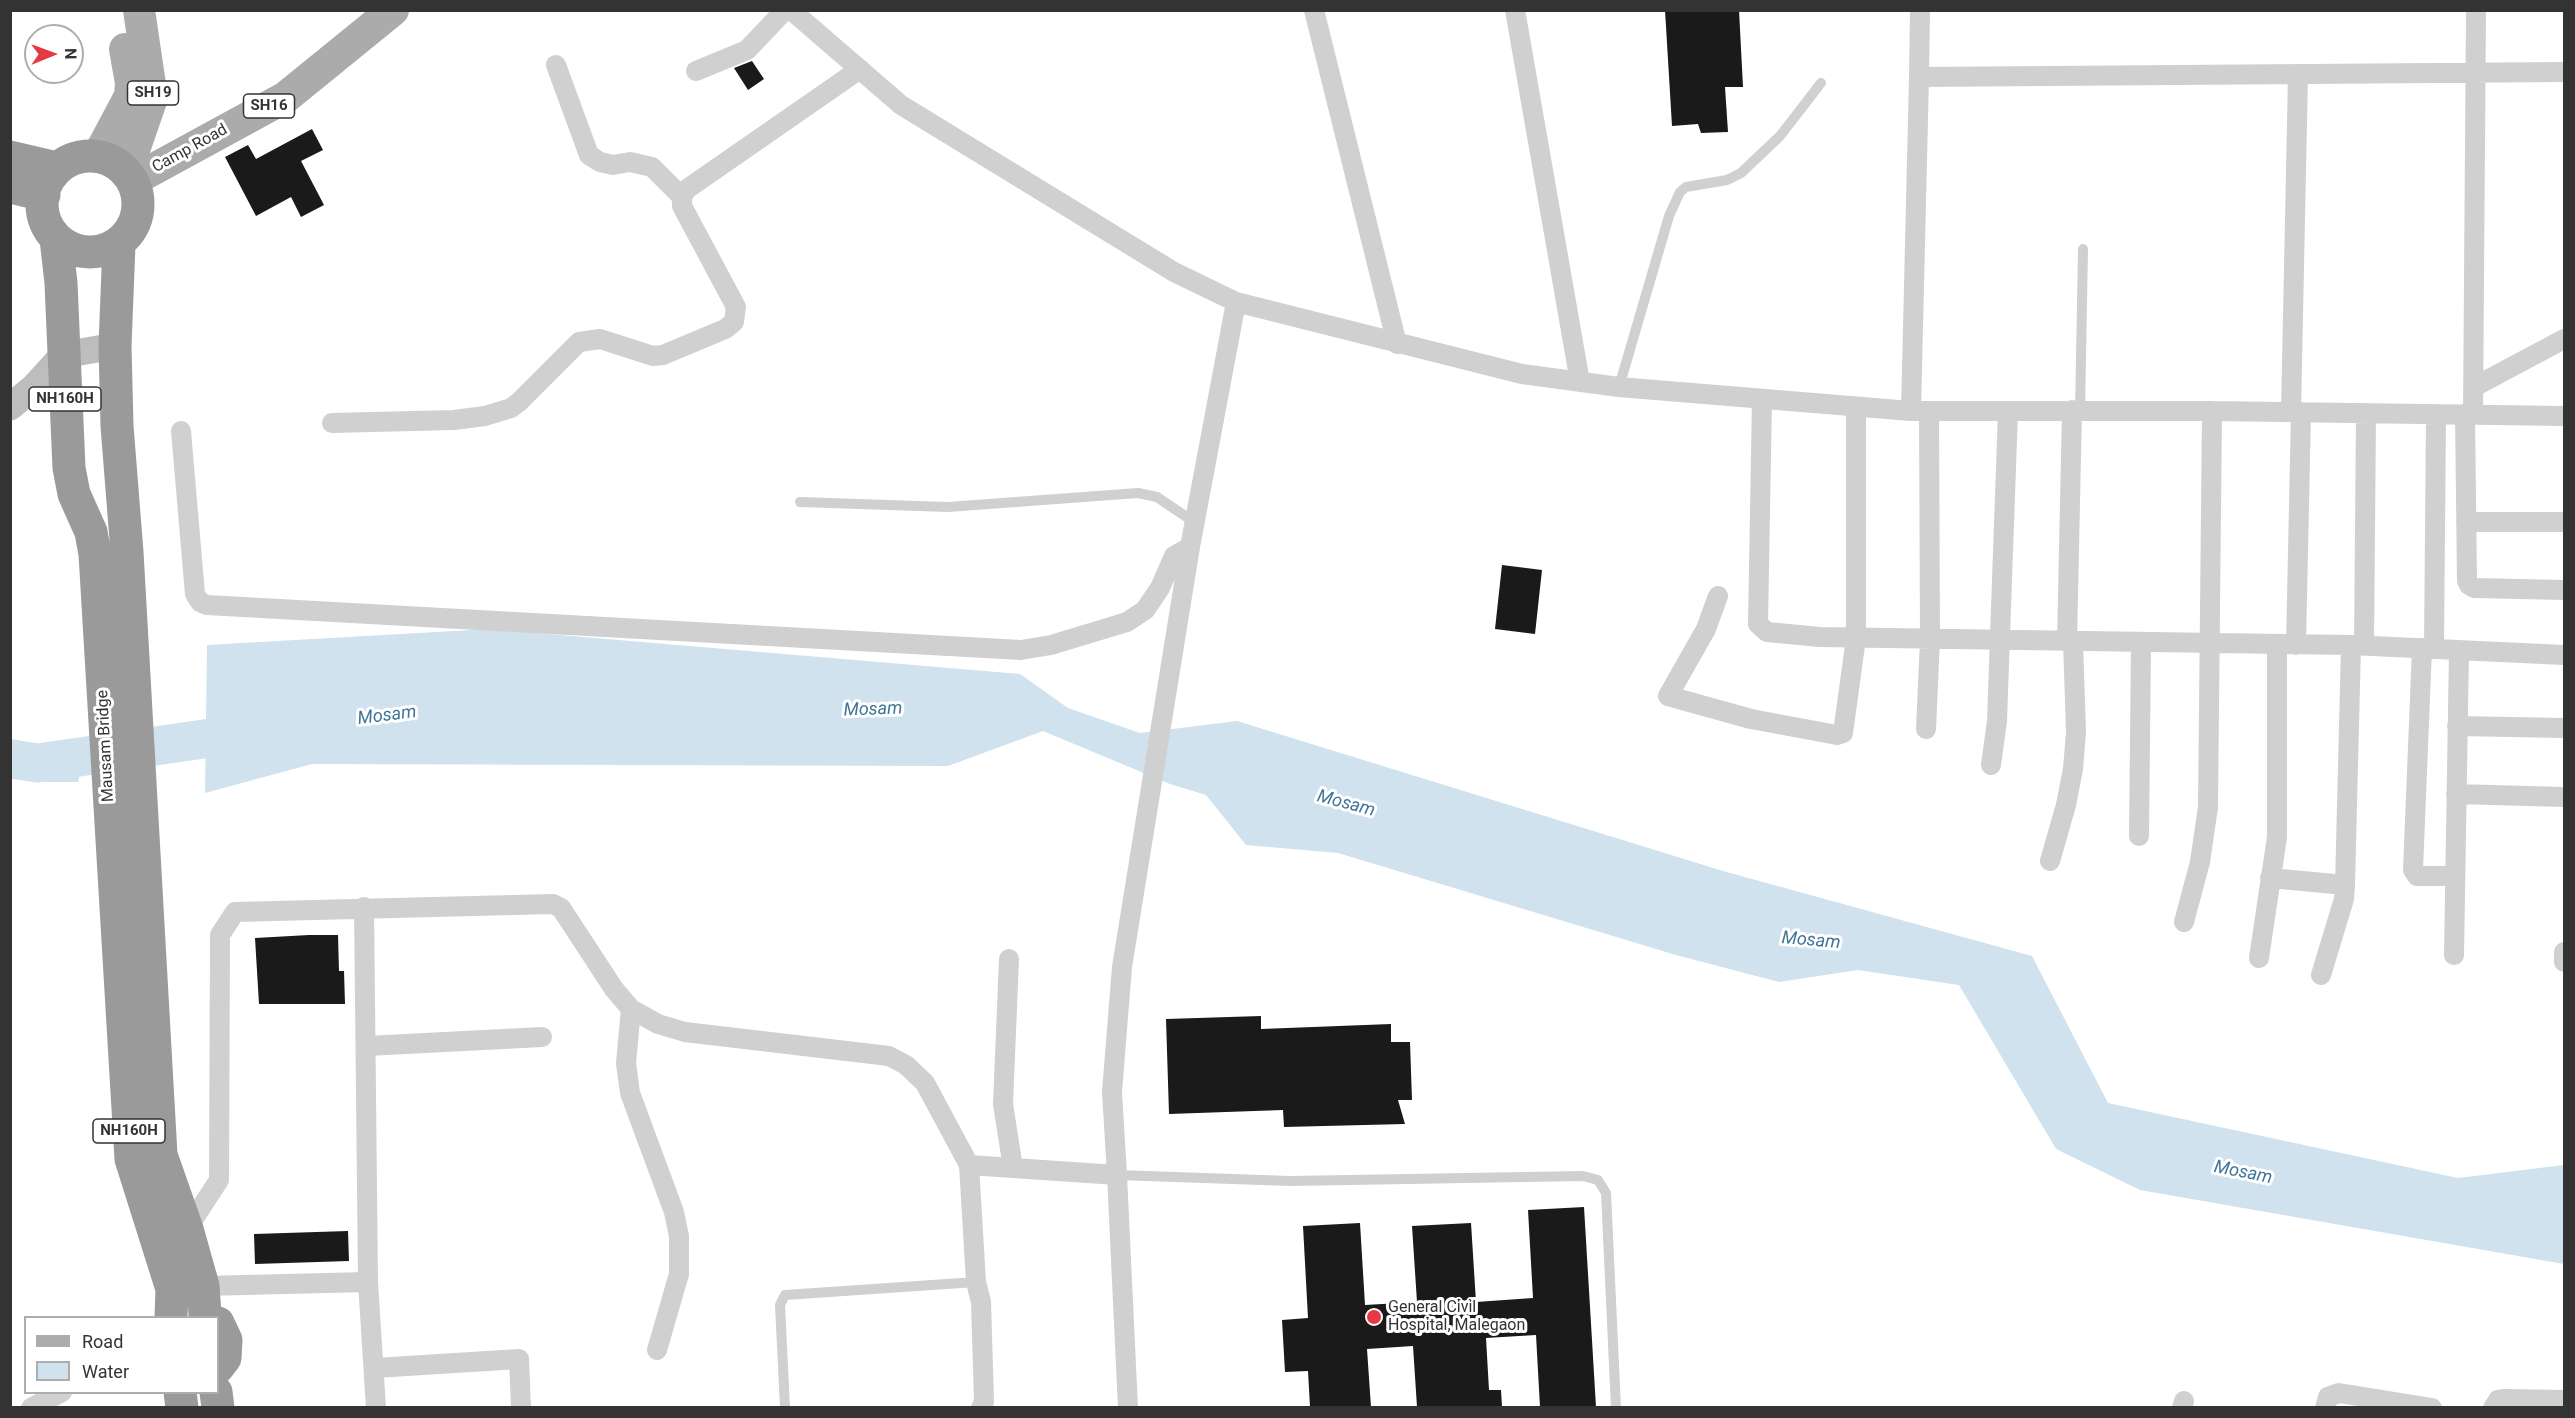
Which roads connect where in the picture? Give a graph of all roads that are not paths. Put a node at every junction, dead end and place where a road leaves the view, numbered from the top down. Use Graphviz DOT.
graph roads {
  1 [pos="393,10"];
  2 [pos="785,10"];
  3 [pos="1314,10"];
  4 [pos="1515,10"];
  5 [pos="1920,10"];
  6 [pos="2476,10"];
  7 [pos="805,14"];
  8 [pos="130,19"];
  9 [pos="556,65"];
  10 [pos="860,69"];
  11 [pos="696,71"];
  12 [pos="2477,72"];
  13 [pos="2565,72"];
  14 [pos="2298,74"];
  15 [pos="1919,77"];
  16 [pos="1821,83"];
  17 [pos="98,156"];
  18 [pos="10,157"];
  19 [pos="129,177"];
  20 [pos="50,181"];
  21 [pos="10,187"];
  22 [pos="682,197"];
  23 [pos="56,239"];
  24 [pos="119,244"];
  25 [pos="2083,249"];
  26 [pos="1236,302"];
  27 [pos="2565,339"];
  28 [pos="1397,344"];
  29 [pos="115,346"];
  30 [pos="63,356"];
  31 [pos="1580,381"];
  32 [pos="1619,387"];
  33 [pos="2474,387"];
  34 [pos="1762,399"];
  35 [pos="10,407"];
  36 [pos="1856,407"];
  37 [pos="2076,410"];
  38 [pos="1920,411"];
  39 [pos="2008,411"];
  40 [pos="2212,411"];
  41 [pos="2296,412"];
  42 [pos="2366,413"];
  43 [pos="2436,414"];
  44 [pos="2469,414"];
  45 [pos="2565,416"];
  46 [pos="332,423"];
  47 [pos="181,431"];
  48 [pos="800,502"];
  49 [pos="1194,522"];
  50 [pos="2466,522"];
  51 [pos="2565,522"];
  52 [pos="1190,547"];
  53 [pos="2565,590"];
  54 [pos="1718,596"];
  55 [pos="1856,638"];
  56 [pos="1930,639"];
  57 [pos="1999,640"];
  58 [pos="2070,642"];
  59 [pos="2141,643"];
  60 [pos="2210,643"];
  61 [pos="2287,645"];
  62 [pos="2357,646"];
  63 [pos="2428,648"];
  64 [pos="2459,651"];
  65 [pos="2565,655"];
  66 [pos="2457,726"];
  67 [pos="2565,728"];
  68 [pos="1926,729"];
  69 [pos="1991,765"];
  70 [pos="2456,794"];
  71 [pos="2565,796"];
  72 [pos="2139,836"];
  73 [pos="2050,861"];
  74 [pos="2455,876"];
  75 [pos="2270,878"];
  76 [pos="2345,885"];
  77 [pos="364,907"];
  78 [pos="2184,922"];
  79 [pos="2454,955"];
  80 [pos="2259,958"];
  81 [pos="1009,959"];
  82 [pos="2321,975"];
  83 [pos="631,1009"];
  84 [pos="542,1036"];
  85 [pos="367,1046"];
  86 [pos="969,1165"];
  87 [pos="1013,1168"];
  88 [pos="1117,1175"];
  89 [pos="187,1229"];
  90 [pos="368,1282"];
  91 [pos="976,1282"];
  92 [pos="203,1312"];
  93 [pos="171,1316"];
  94 [pos="219,1331"];
  95 [pos="657,1350"];
  96 [pos="219,1366"];
  97 [pos="375,1368"];
  98 [pos="58,1394"];
  99 [pos="2565,1400"];
  100 [pos="31,1407"];
  101 [pos="376,1407"];
  102 [pos="521,1407"];
  103 [pos="785,1407"];
  104 [pos="981,1407"];
  105 [pos="1128,1407"];
  106 [pos="1616,1407"];
  107 [pos="2325,1407"];
  108 [pos="2432,1407"];
  109 [pos="2493,1407"];
  1 -- 19 [label="main road, Camp Road / SH16"];
  2 -- 11 [label="street"];
  3 -- 28 [label="street"];
  4 -- 31 [label="street"];
  5 -- 15 [label="street"];
  6 -- 12 [label="street"];
  7 -- 10 [label="street"];
  8 -- 17 [label="main road, SH19"];
  8 -- 19 [label="main road, SH19"];
  9 -- 22 [label="street"];
  10 -- 22 [label="street"];
  10 -- 26 [label="street"];
  12 -- 13 [label="street"];
  12 -- 14 [label="street"];
  12 -- 33 [label="street"];
  14 -- 15 [label="street"];
  14 -- 41 [label="street"];
  15 -- 38 [label="street"];
  16 -- 32 [label="lane"];
  17 -- 19 [label="highway"];
  17 -- 20 [label="highway"];
  18 -- 20 [label="highway"];
  19 -- 24 [label="highway"];
  20 -- 21 [label="highway"];
  20 -- 23 [label="highway, NH160H"];
  22 -- 46 [label="street"];
  23 -- 24 [label="highway"];
  23 -- 30 [label="highway, NH160H"];
  24 -- 29 [label="highway, NH160H"];
  25 -- 37 [label="lane"];
  26 -- 28 [label="street"];
  26 -- 49 [label="street"];
  27 -- 33 [label="street"];
  28 -- 31 [label="street"];
  29 -- 30 [label="street"];
  29 -- 89 [label="highway, NH160H"];
  30 -- 35 [label="street"];
  30 -- 93 [label="highway, Mausam Bridge / NH160H"];
  31 -- 32 [label="street"];
  32 -- 34 [label="street"];
  33 -- 44 [label="street"];
  34 -- 36 [label="street"];
  34 -- 55 [label="street"];
  36 -- 38 [label="street"];
  36 -- 55 [label="street"];
  37 -- 39 [label="street"];
  37 -- 40 [label="street"];
  37 -- 58 [label="street"];
  38 -- 39 [label="street"];
  38 -- 56 [label="street"];
  39 -- 57 [label="street"];
  40 -- 41 [label="street"];
  40 -- 60 [label="street"];
  41 -- 42 [label="street"];
  41 -- 61 [label="street"];
  42 -- 43 [label="street"];
  42 -- 62 [label="street"];
  43 -- 44 [label="street"];
  43 -- 63 [label="street"];
  44 -- 45 [label="street"];
  44 -- 50 [label="street"];
  47 -- 52 [label="street"];
  48 -- 49 [label="lane"];
  49 -- 52 [label="street"];
  50 -- 51 [label="street"];
  50 -- 53 [label="street"];
  52 -- 88 [label="street"];
  54 -- 55 [label="street"];
  55 -- 56 [label="street"];
  56 -- 57 [label="street"];
  56 -- 68 [label="street"];
  57 -- 58 [label="street"];
  57 -- 69 [label="street"];
  58 -- 59 [label="street"];
  58 -- 73 [label="street"];
  59 -- 60 [label="street"];
  59 -- 72 [label="street"];
  60 -- 61 [label="street"];
  60 -- 78 [label="street"];
  61 -- 62 [label="street"];
  61 -- 75 [label="street"];
  62 -- 63 [label="street"];
  62 -- 76 [label="street"];
  63 -- 64 [label="street"];
  63 -- 74 [label="street"];
  64 -- 65 [label="street"];
  64 -- 66 [label="street"];
  66 -- 67 [label="street"];
  66 -- 70 [label="street"];
  70 -- 71 [label="street"];
  70 -- 74 [label="street"];
  74 -- 79 [label="street"];
  75 -- 76 [label="street"];
  75 -- 80 [label="street"];
  76 -- 82 [label="street"];
  77 -- 83 [label="street"];
  77 -- 85 [label="street"];
  77 -- 89 [label="street"];
  81 -- 87 [label="street"];
  83 -- 86 [label="street"];
  83 -- 95 [label="street"];
  84 -- 85 [label="street"];
  85 -- 90 [label="street"];
  86 -- 87 [label="street"];
  86 -- 91 [label="street"];
  87 -- 88 [label="street"];
  88 -- 105 [label="street"];
  88 -- 106 [label="lane"];
  89 -- 92 [label="highway, NH160H"];
  90 -- 92 [label="street"];
  90 -- 97 [label="street"];
  91 -- 103 [label="lane"];
  91 -- 104 [label="street"];
  94 -- 96 [label="highway, NH160H"];
  97 -- 101 [label="street"];
  97 -- 102 [label="street"];
  98 -- 100 [label="street"];
  99 -- 109 [label="street"];
  107 -- 108 [label="street"];
}
